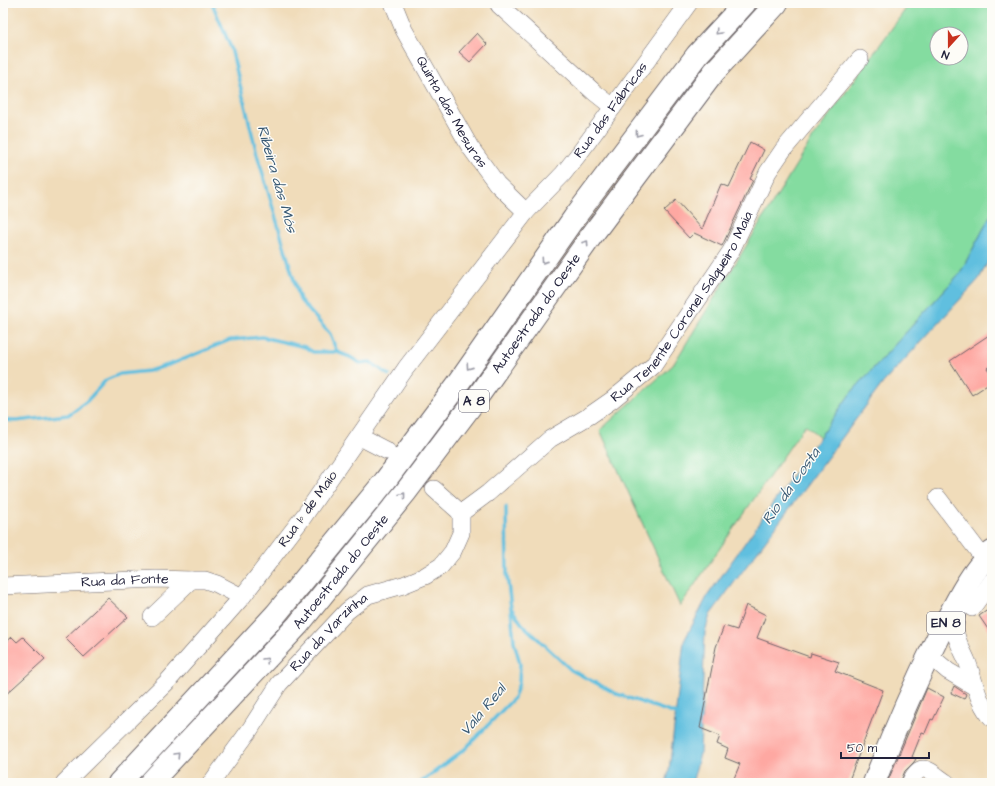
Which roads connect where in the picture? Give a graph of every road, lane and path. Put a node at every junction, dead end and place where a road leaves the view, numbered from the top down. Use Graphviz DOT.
graph roads {
  1 [pos="393,3"];
  2 [pos="689,3"];
  3 [pos="745,3"];
  4 [pos="777,3"];
  5 [pos="499,5"];
  6 [pos="860,59"];
  7 [pos="613,107"];
  8 [pos="526,212"];
  9 [pos="360,437"];
  10 [pos="387,451"];
  11 [pos="434,489"];
  12 [pos="938,498"];
  13 [pos="461,513"];
  14 [pos="988,556"];
  15 [pos="191,580"];
  16 [pos="992,581"];
  17 [pos="3,586"];
  18 [pos="242,597"];
  19 [pos="967,599"];
  20 [pos="152,617"];
  21 [pos="929,655"];
  22 [pos="967,661"];
  23 [pos="948,671"];
  24 [pos="919,676"];
  25 [pos="975,687"];
  26 [pos="992,718"];
  27 [pos="64,783"];
  28 [pos="119,783"];
  29 [pos="150,783"];
  30 [pos="211,783"];
  31 [pos="874,783"];
  32 [pos="910,783"];
  33 [pos="947,783"];
  1 -- 8 [label="street, Quinta das Mesuras"];
  2 -- 7 [label="street, Rua das Fábricas"];
  3 -- 28 [label="main road, Autoestrada do Oeste / A 8, one-way"];
  29 -- 4 [label="main road, Autoestrada do Oeste / A 8, one-way"];
  5 -- 7 [label="street"];
  6 -- 13 [label="street, Rua Tenente Coronel Salgueiro Maia"];
  7 -- 8 [label="street, Rua das Fábricas"];
  8 -- 9 [label="street, Rua 1º de Maio"];
  9 -- 10 [label="street"];
  9 -- 18 [label="street, Rua 1º de Maio"];
  11 -- 13 [label="street"];
  12 -- 14 [label="street"];
  13 -- 30 [label="street, Rua da Varzinha"];
  14 -- 19 [label="main road, EN 8"];
  15 -- 17 [label="street, Rua da Fonte"];
  15 -- 18 [label="street, Rua da Fonte"];
  15 -- 20 [label="street"];
  16 -- 19 [label="street"];
  18 -- 27 [label="street, Rua 1º de Maio"];
  19 -- 21 [label="main road, EN 8"];
  19 -- 22 [label="street"];
  21 -- 22 [label="street"];
  21 -- 23 [label="street"];
  21 -- 24 [label="main road, EN 8"];
  22 -- 25 [label="street"];
  23 -- 24 [label="street"];
  23 -- 25 [label="street"];
  24 -- 31 [label="main road, EN 8"];
  25 -- 26 [label="street"];
  32 -- 33 [label="street"];
}
